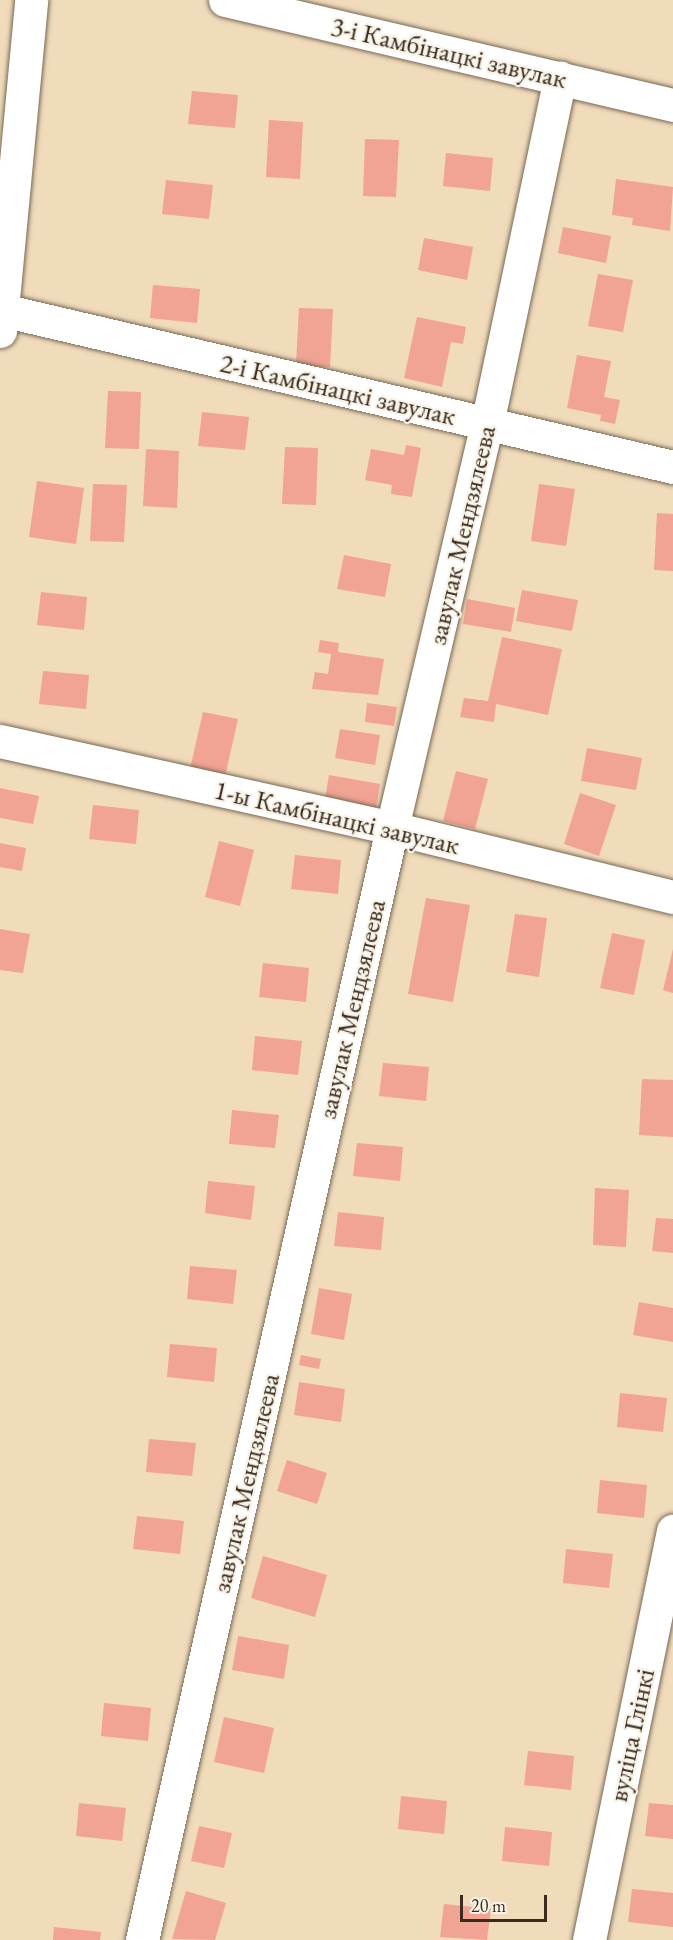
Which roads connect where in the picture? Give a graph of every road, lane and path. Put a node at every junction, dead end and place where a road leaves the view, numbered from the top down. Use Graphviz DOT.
graph roads {
  1 [pos="31,0"];
  2 [pos="225,0"];
  3 [pos="561,78"];
  4 [pos="673,105"];
  5 [pos="4,239"];
  6 [pos="1,320"];
  7 [pos="488,424"];
  8 [pos="673,467"];
  9 [pos="0,741"];
  10 [pos="392,828"];
  11 [pos="673,897"];
  12 [pos="673,1531"];
  13 [pos="142,1940"];
  14 [pos="589,1940"];
  1 -- 5 [label="street"];
  2 -- 3 [label="street, 3-і Камбінацкі завулак"];
  3 -- 4 [label="street, 3-і Камбінацкі завулак"];
  3 -- 7 [label="street, завулак Мендзялеева"];
  5 -- 6 [label="street"];
  6 -- 7 [label="street, 2-і Камбінацкі завулак"];
  7 -- 8 [label="street, 2-і Камбінацкі завулак"];
  7 -- 10 [label="street, завулак Мендзялеева"];
  9 -- 10 [label="street, 1-ы Камбінацкі завулак"];
  10 -- 11 [label="street, 1-ы Камбінацкі завулак"];
  10 -- 13 [label="street, завулак Мендзялеева"];
  12 -- 14 [label="street, вуліца Глінкі"];
}
